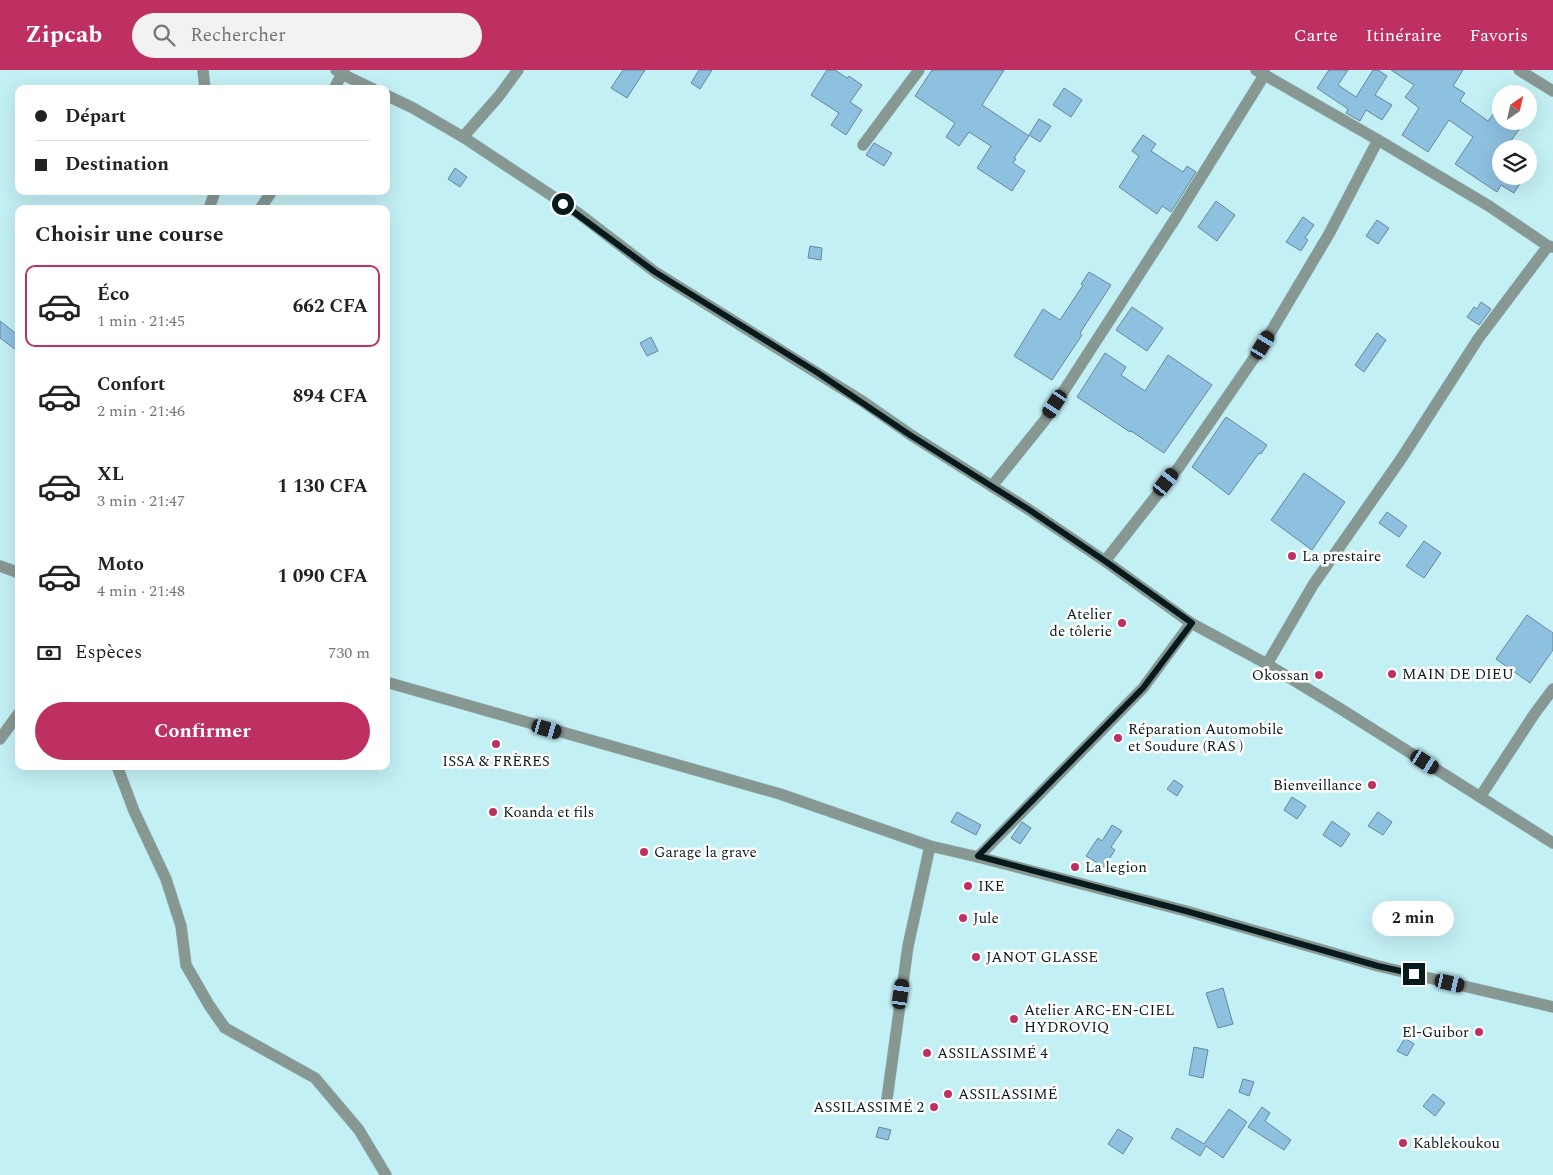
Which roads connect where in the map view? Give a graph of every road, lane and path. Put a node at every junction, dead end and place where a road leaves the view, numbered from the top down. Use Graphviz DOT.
graph roads {
  1 [pos="203,70"];
  2 [pos="518,70"];
  3 [pos="919,70"];
  4 [pos="1519,70"];
  5 [pos="341,71"];
  6 [pos="1260,72"];
  7 [pos="205,85"];
  8 [pos="336,85"];
  9 [pos="366,85"];
  10 [pos="1553,91"];
  11 [pos="390,97"];
  12 [pos="463,137"];
  13 [pos="1378,140"];
  14 [pos="863,145"];
  15 [pos="1551,246"];
  16 [pos="992,486"];
  17 [pos="1105,561"];
  18 [pos="0,566"];
  19 [pos="15,572"];
  20 [pos="1192,623"];
  21 [pos="1267,664"];
  22 [pos="390,683"];
  23 [pos="1553,689"];
  24 [pos="15,718"];
  25 [pos="0,739"];
  26 [pos="119,770"];
  27 [pos="1480,797"];
  28 [pos="1553,843"];
  29 [pos="930,846"];
  30 [pos="978,856"];
  31 [pos="1553,1007"];
  32 [pos="887,1099"];
  33 [pos="386,1175"];
  1 -- 7 [label="street"];
  2 -- 12 [label="street"];
  3 -- 14 [label="street"];
  4 -- 10 [label="street"];
  5 -- 8 [label="street"];
  5 -- 9 [label="street"];
  6 -- 13 [label="street"];
  6 -- 16 [label="street"];
  11 -- 12 [label="street"];
  12 -- 16 [label="street"];
  13 -- 15 [label="street"];
  13 -- 17 [label="street"];
  15 -- 21 [label="street"];
  16 -- 17 [label="street"];
  17 -- 20 [label="street"];
  18 -- 19 [label="street"];
  20 -- 21 [label="street"];
  20 -- 30 [label="street"];
  21 -- 27 [label="street"];
  22 -- 29 [label="street"];
  23 -- 27 [label="street"];
  24 -- 25 [label="street"];
  26 -- 33 [label="street"];
  27 -- 28 [label="street"];
  29 -- 30 [label="street"];
  29 -- 32 [label="street"];
  30 -- 31 [label="street"];
}
